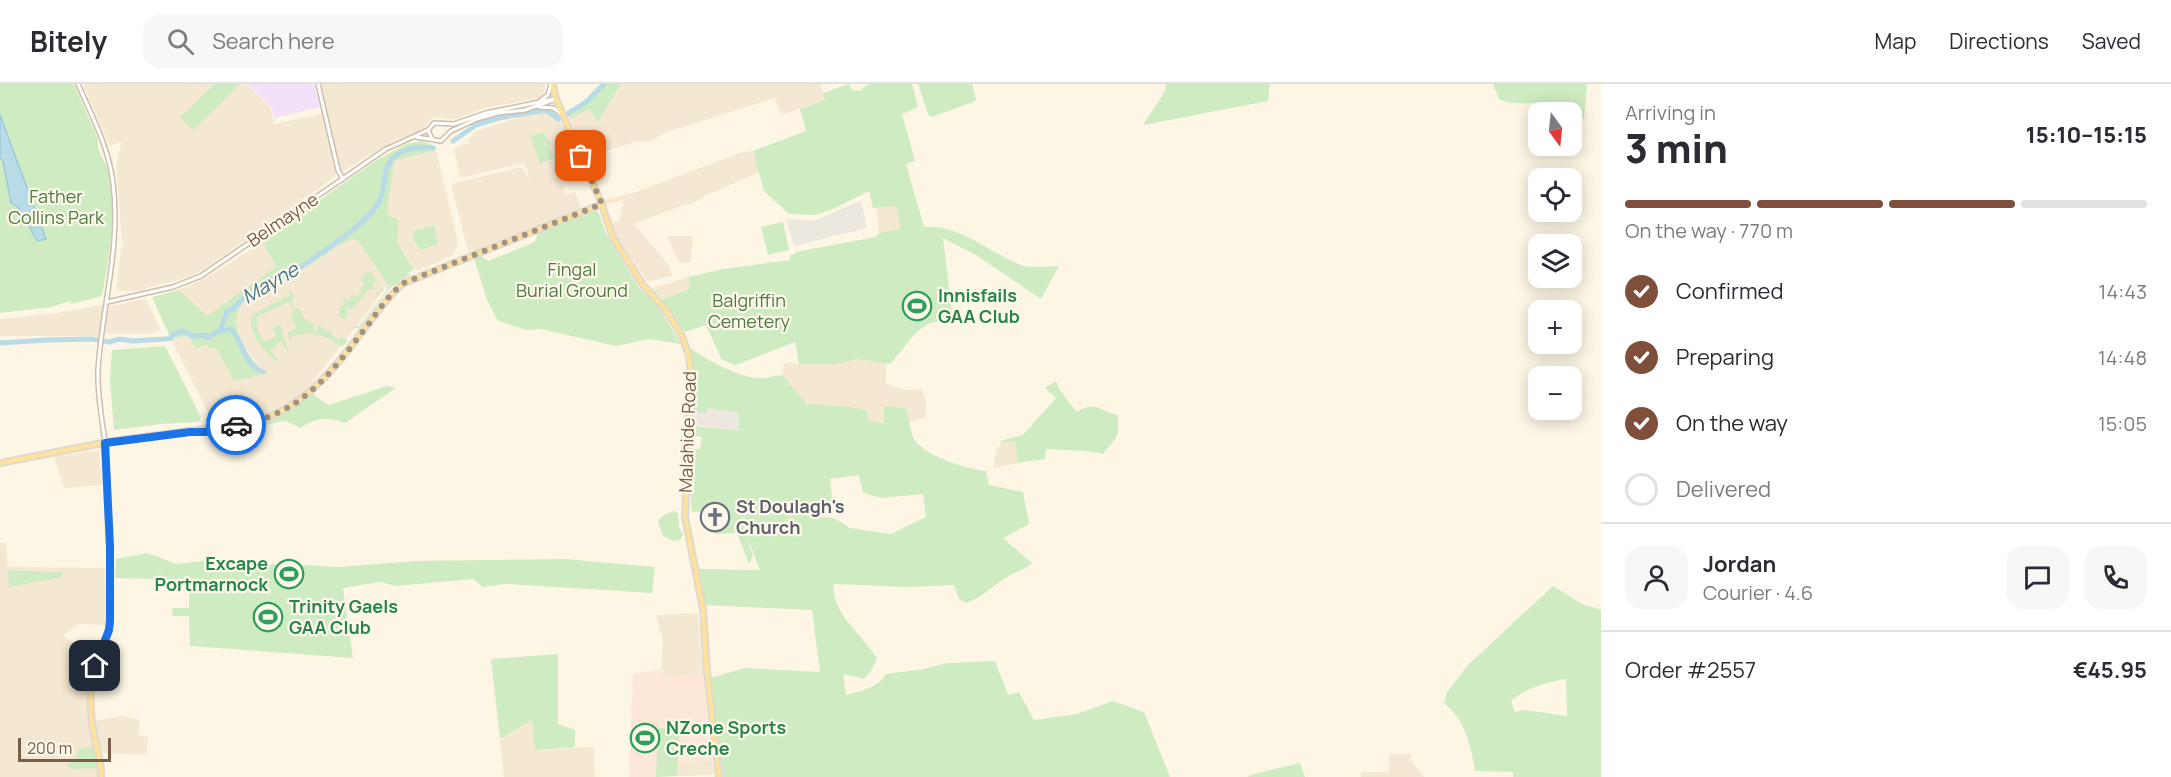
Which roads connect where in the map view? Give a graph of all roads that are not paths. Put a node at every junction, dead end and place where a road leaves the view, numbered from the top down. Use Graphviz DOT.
graph roads {
  1 [pos="78,84"];
  2 [pos="318,84"];
  3 [pos="552,84"];
  4 [pos="556,99"];
  5 [pos="531,105"];
  6 [pos="525,110"];
  7 [pos="565,118"];
  8 [pos="441,123"];
  9 [pos="428,130"];
  10 [pos="447,135"];
  11 [pos="416,137"];
  12 [pos="432,139"];
  13 [pos="343,179"];
  14 [pos="602,204"];
  15 [pos="107,302"];
  16 [pos="236,425"];
  17 [pos="190,432"];
  18 [pos="105,443"];
  19 [pos="0,463"];
  20 [pos="101,777"];
  21 [pos="719,777"];
  1 -- 15 [label="street"];
  2 -- 13 [label="street"];
  3 -- 4 [label="main road, Malahide Road"];
  3 -- 5 [label="street"];
  4 -- 5 [label="street, Belmayne"];
  4 -- 6 [label="street"];
  4 -- 7 [label="main road, Malahide Road"];
  5 -- 8 [label="street, Belmayne"];
  6 -- 7 [label="street"];
  6 -- 10 [label="street"];
  7 -- 14 [label="main road, Malahide Road"];
  8 -- 9 [label="street, Belmayne"];
  8 -- 10 [label="street"];
  9 -- 11 [label="street, Belmayne"];
  9 -- 12 [label="street"];
  10 -- 12 [label="street"];
  11 -- 12 [label="street"];
  11 -- 13 [label="street, Belmayne"];
  13 -- 15 [label="street, Belmayne"];
  14 -- 16 [label="main road"];
  14 -- 21 [label="main road, Malahide Road"];
  15 -- 18 [label="street"];
  16 -- 17 [label="main road"];
  16 -- 17 [label="main road"];
  17 -- 18 [label="main road"];
  18 -- 19 [label="main road"];
  18 -- 20 [label="main road"];
}
